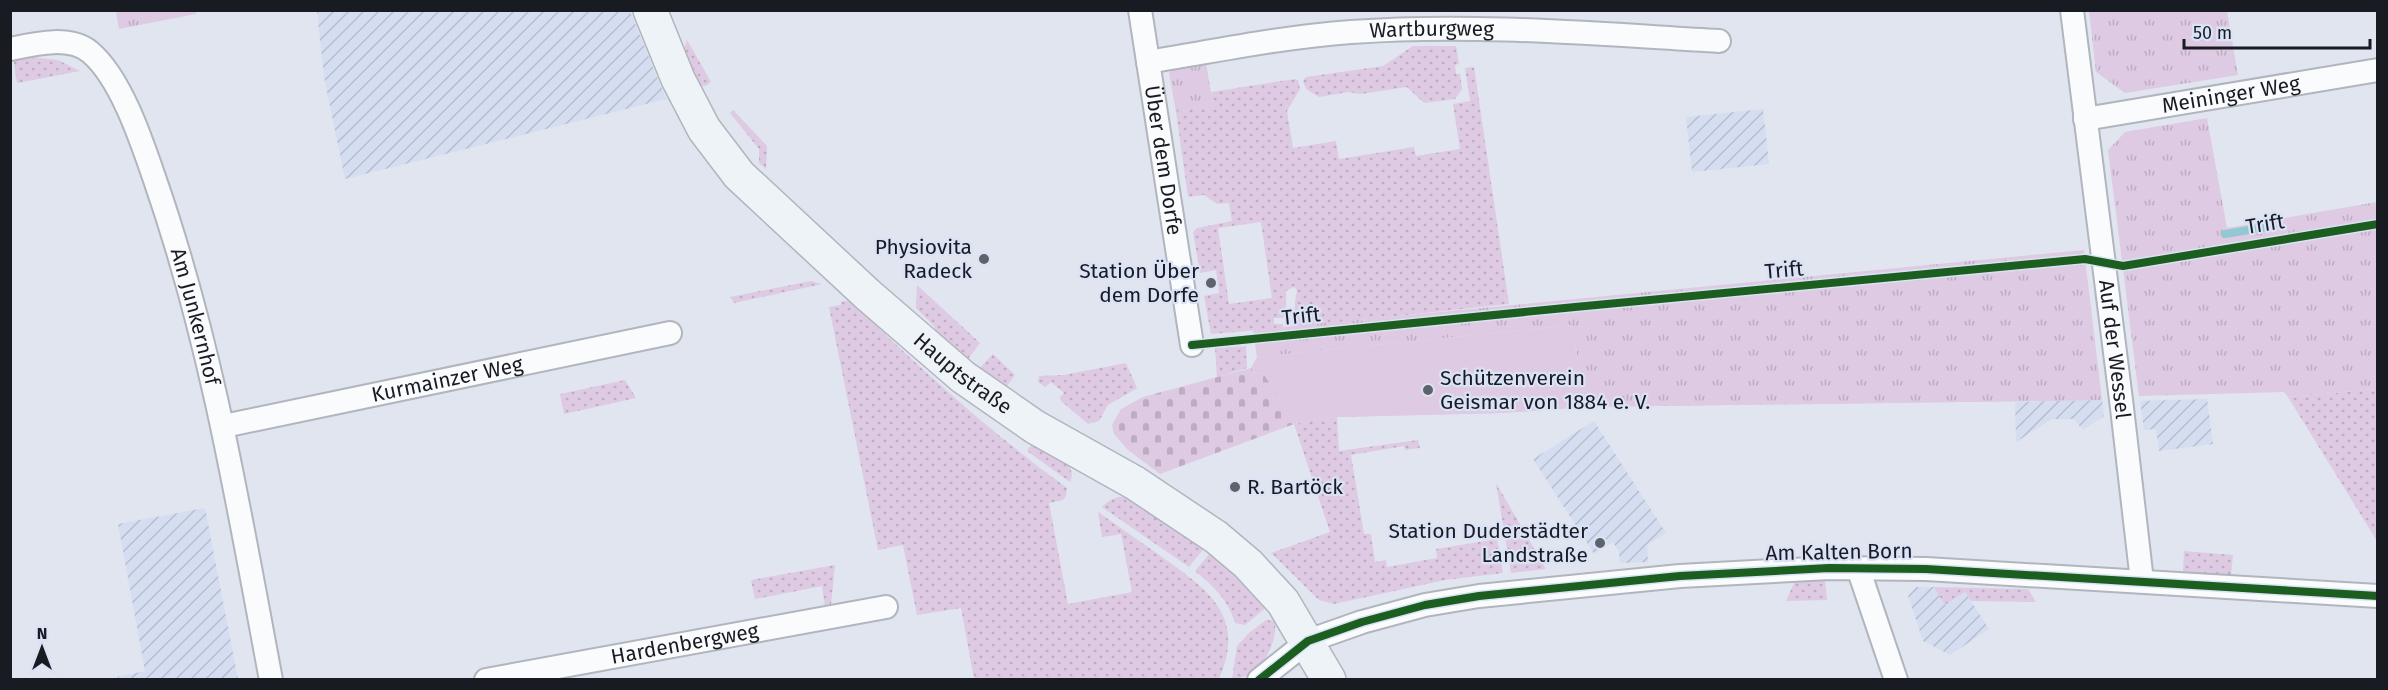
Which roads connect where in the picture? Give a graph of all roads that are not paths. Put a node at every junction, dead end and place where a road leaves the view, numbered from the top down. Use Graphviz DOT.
graph roads {
  1 [pos="650,10"];
  2 [pos="1140,10"];
  3 [pos="2072,10"];
  4 [pos="1719,40"];
  5 [pos="10,49"];
  6 [pos="1148,62"];
  7 [pos="2378,70"];
  8 [pos="2085,119"];
  9 [pos="670,333"];
  10 [pos="1192,345"];
  11 [pos="224,426"];
  12 [pos="1858,568"];
  13 [pos="2142,581"];
  14 [pos="2378,596"];
  15 [pos="886,607"];
  16 [pos="1308,641"];
  17 [pos="271,680"];
  18 [pos="486,680"];
  19 [pos="1260,680"];
  20 [pos="1329,680"];
  21 [pos="1896,680"];
  1 -- 16 [label="main road, Hauptstraße"];
  2 -- 6 [label="street, Über dem Dorfe"];
  3 -- 8 [label="street, Auf der Wessel"];
  4 -- 6 [label="street, Wartburgweg"];
  5 -- 11 [label="street, Am Junkernhof"];
  6 -- 10 [label="street, Über dem Dorfe"];
  7 -- 8 [label="street, Meininger Weg"];
  8 -- 13 [label="street, Auf der Wessel"];
  9 -- 11 [label="street, Kurmainzer Weg"];
  11 -- 17 [label="street, Am Junkernhof"];
  12 -- 13 [label="street, Am Kalten Born"];
  12 -- 16 [label="street, Am Kalten Born"];
  12 -- 21 [label="street, Am Kalten Born"];
  13 -- 14 [label="street, Am Kalten Born"];
  15 -- 18 [label="street, Hardenbergweg"];
  16 -- 19 [label="street, Am Kalten Born"];
  16 -- 20 [label="main road, Hauptstraße"];
}
